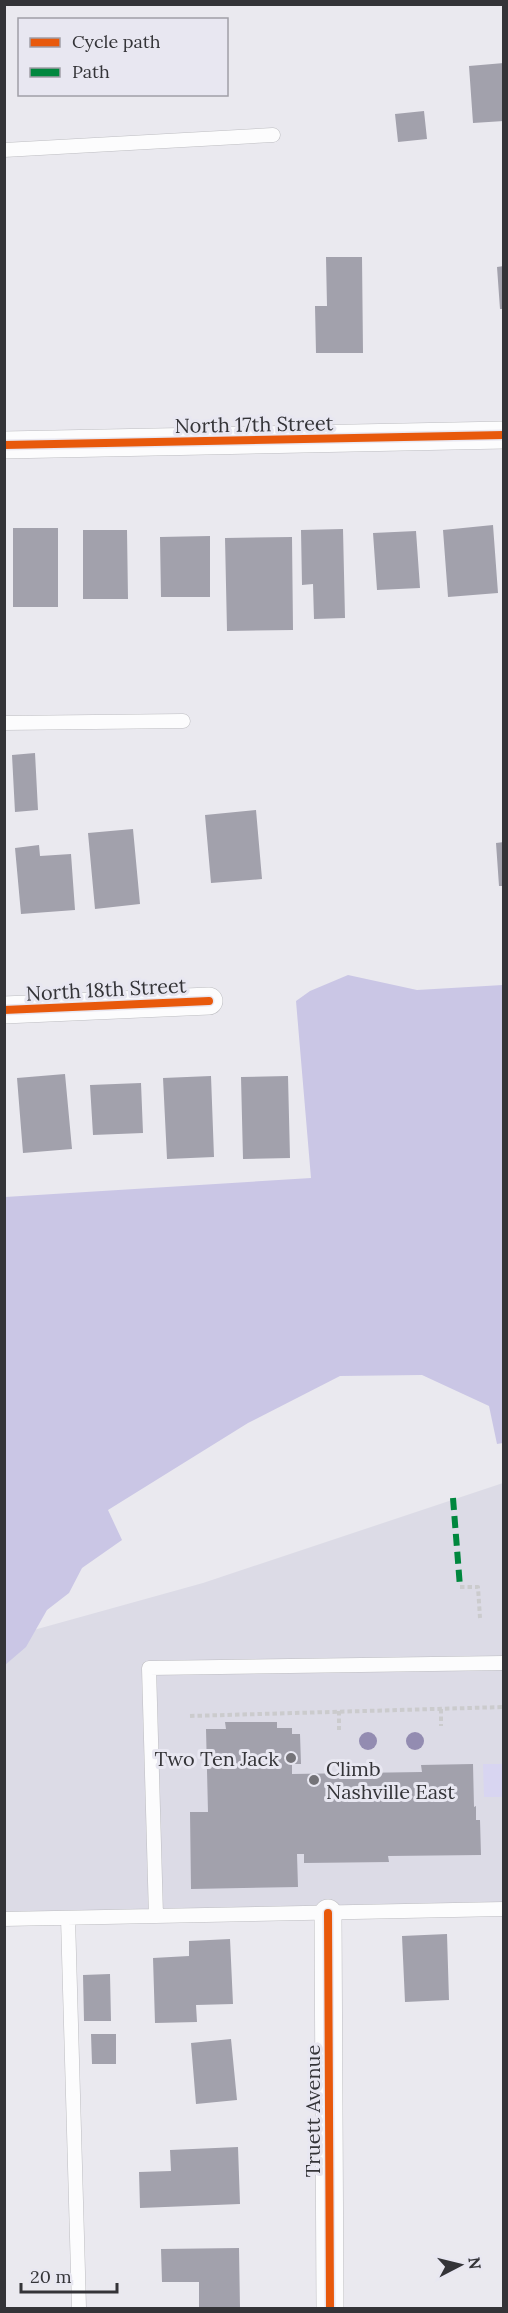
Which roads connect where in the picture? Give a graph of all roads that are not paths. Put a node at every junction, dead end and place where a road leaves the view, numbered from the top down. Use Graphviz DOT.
graph roads {
  1 [pos="273,135"];
  2 [pos="4,150"];
  3 [pos="504,435"];
  4 [pos="4,445"];
  5 [pos="183,721"];
  6 [pos="4,723"];
  7 [pos="209,1001"];
  8 [pos="4,1010"];
  9 [pos="504,1663"];
  10 [pos="504,1909"];
  11 [pos="328,1912"];
  12 [pos="156,1916"];
  13 [pos="68,1918"];
  14 [pos="4,1919"];
  15 [pos="79,2308"];
  16 [pos="330,2308"];
  1 -- 2 [label="lane"];
  3 -- 4 [label="street, North 17th Street"];
  5 -- 6 [label="lane"];
  7 -- 8 [label="street, North 18th Street"];
  9 -- 12 [label="lane"];
  10 -- 11 [label="lane"];
  11 -- 12 [label="lane"];
  11 -- 16 [label="street, Truett Avenue"];
  12 -- 13 [label="lane"];
  13 -- 14 [label="lane"];
  13 -- 15 [label="lane"];
}
